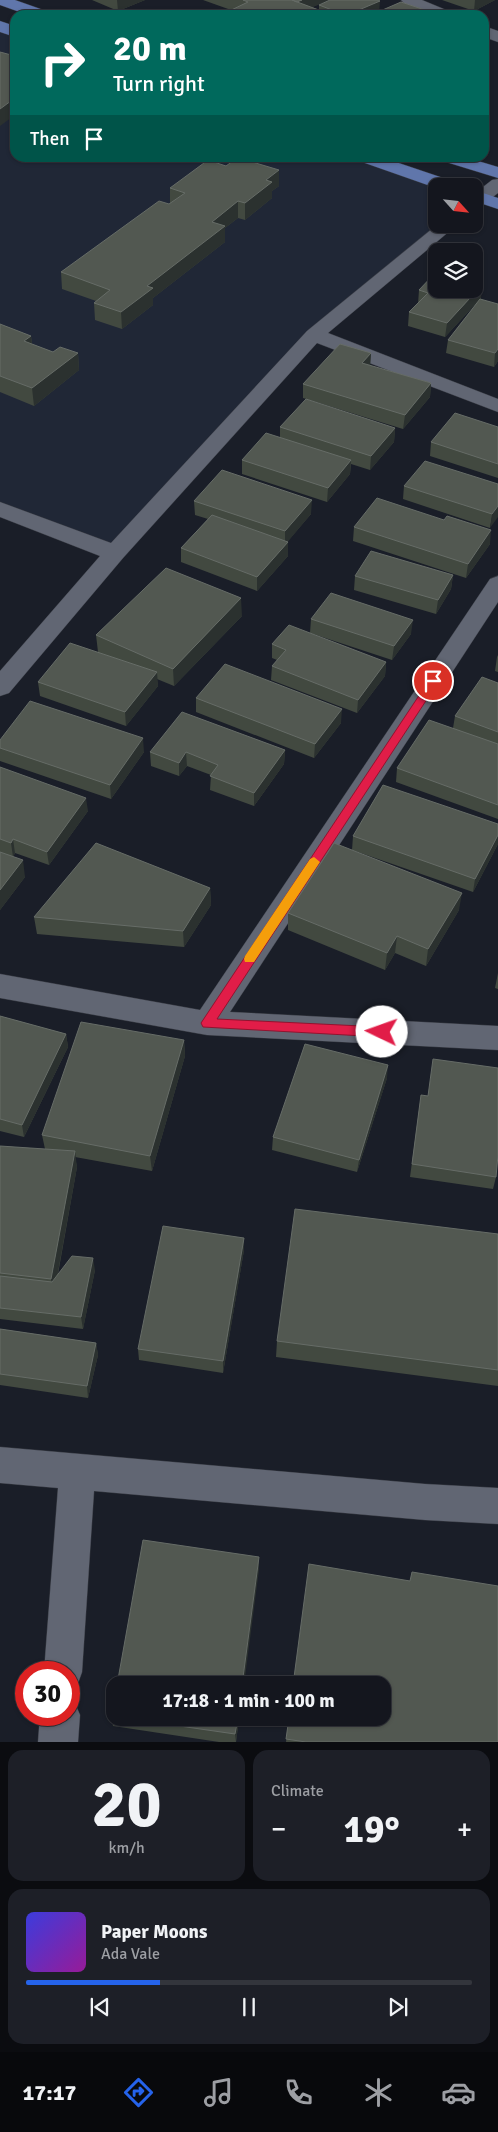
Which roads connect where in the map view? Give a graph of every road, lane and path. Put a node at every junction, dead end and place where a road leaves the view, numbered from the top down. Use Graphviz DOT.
graph roads {
  1 [pos="0,0"];
  2 [pos="409,0"];
  3 [pos="29,10"];
  4 [pos="433,10"];
  5 [pos="380,162"];
  6 [pos="464,162"];
  7 [pos="498,173"];
  8 [pos="428,179"];
  9 [pos="498,184"];
  10 [pos="483,194"];
  11 [pos="483,201"];
  12 [pos="498,204"];
  13 [pos="438,233"];
  14 [pos="314,335"];
  15 [pos="498,406"];
  16 [pos="0,509"];
  17 [pos="115,552"];
  18 [pos="498,584"];
  19 [pos="0,686"];
  20 [pos="0,986"];
  21 [pos="207,1023"];
  22 [pos="498,1038"];
  23 [pos="0,1465"];
  24 [pos="77,1471"];
  25 [pos="498,1506"];
  26 [pos="64,1661"];
  27 [pos="59,1726"];
  28 [pos="58,1742"];
  1 -- 3 [label="main road"];
  2 -- 4 [label="street"];
  5 -- 8 [label="main road"];
  6 -- 7 [label="main road"];
  9 -- 10 [label="street"];
  11 -- 12 [label="main road"];
  13 -- 14 [label="street"];
  14 -- 15 [label="street"];
  14 -- 17 [label="street"];
  16 -- 17 [label="street"];
  17 -- 19 [label="street"];
  18 -- 21 [label="street"];
  20 -- 21 [label="street"];
  21 -- 22 [label="street"];
  23 -- 24 [label="street"];
  24 -- 25 [label="street"];
  24 -- 26 [label="street"];
  27 -- 28 [label="street"];
}
